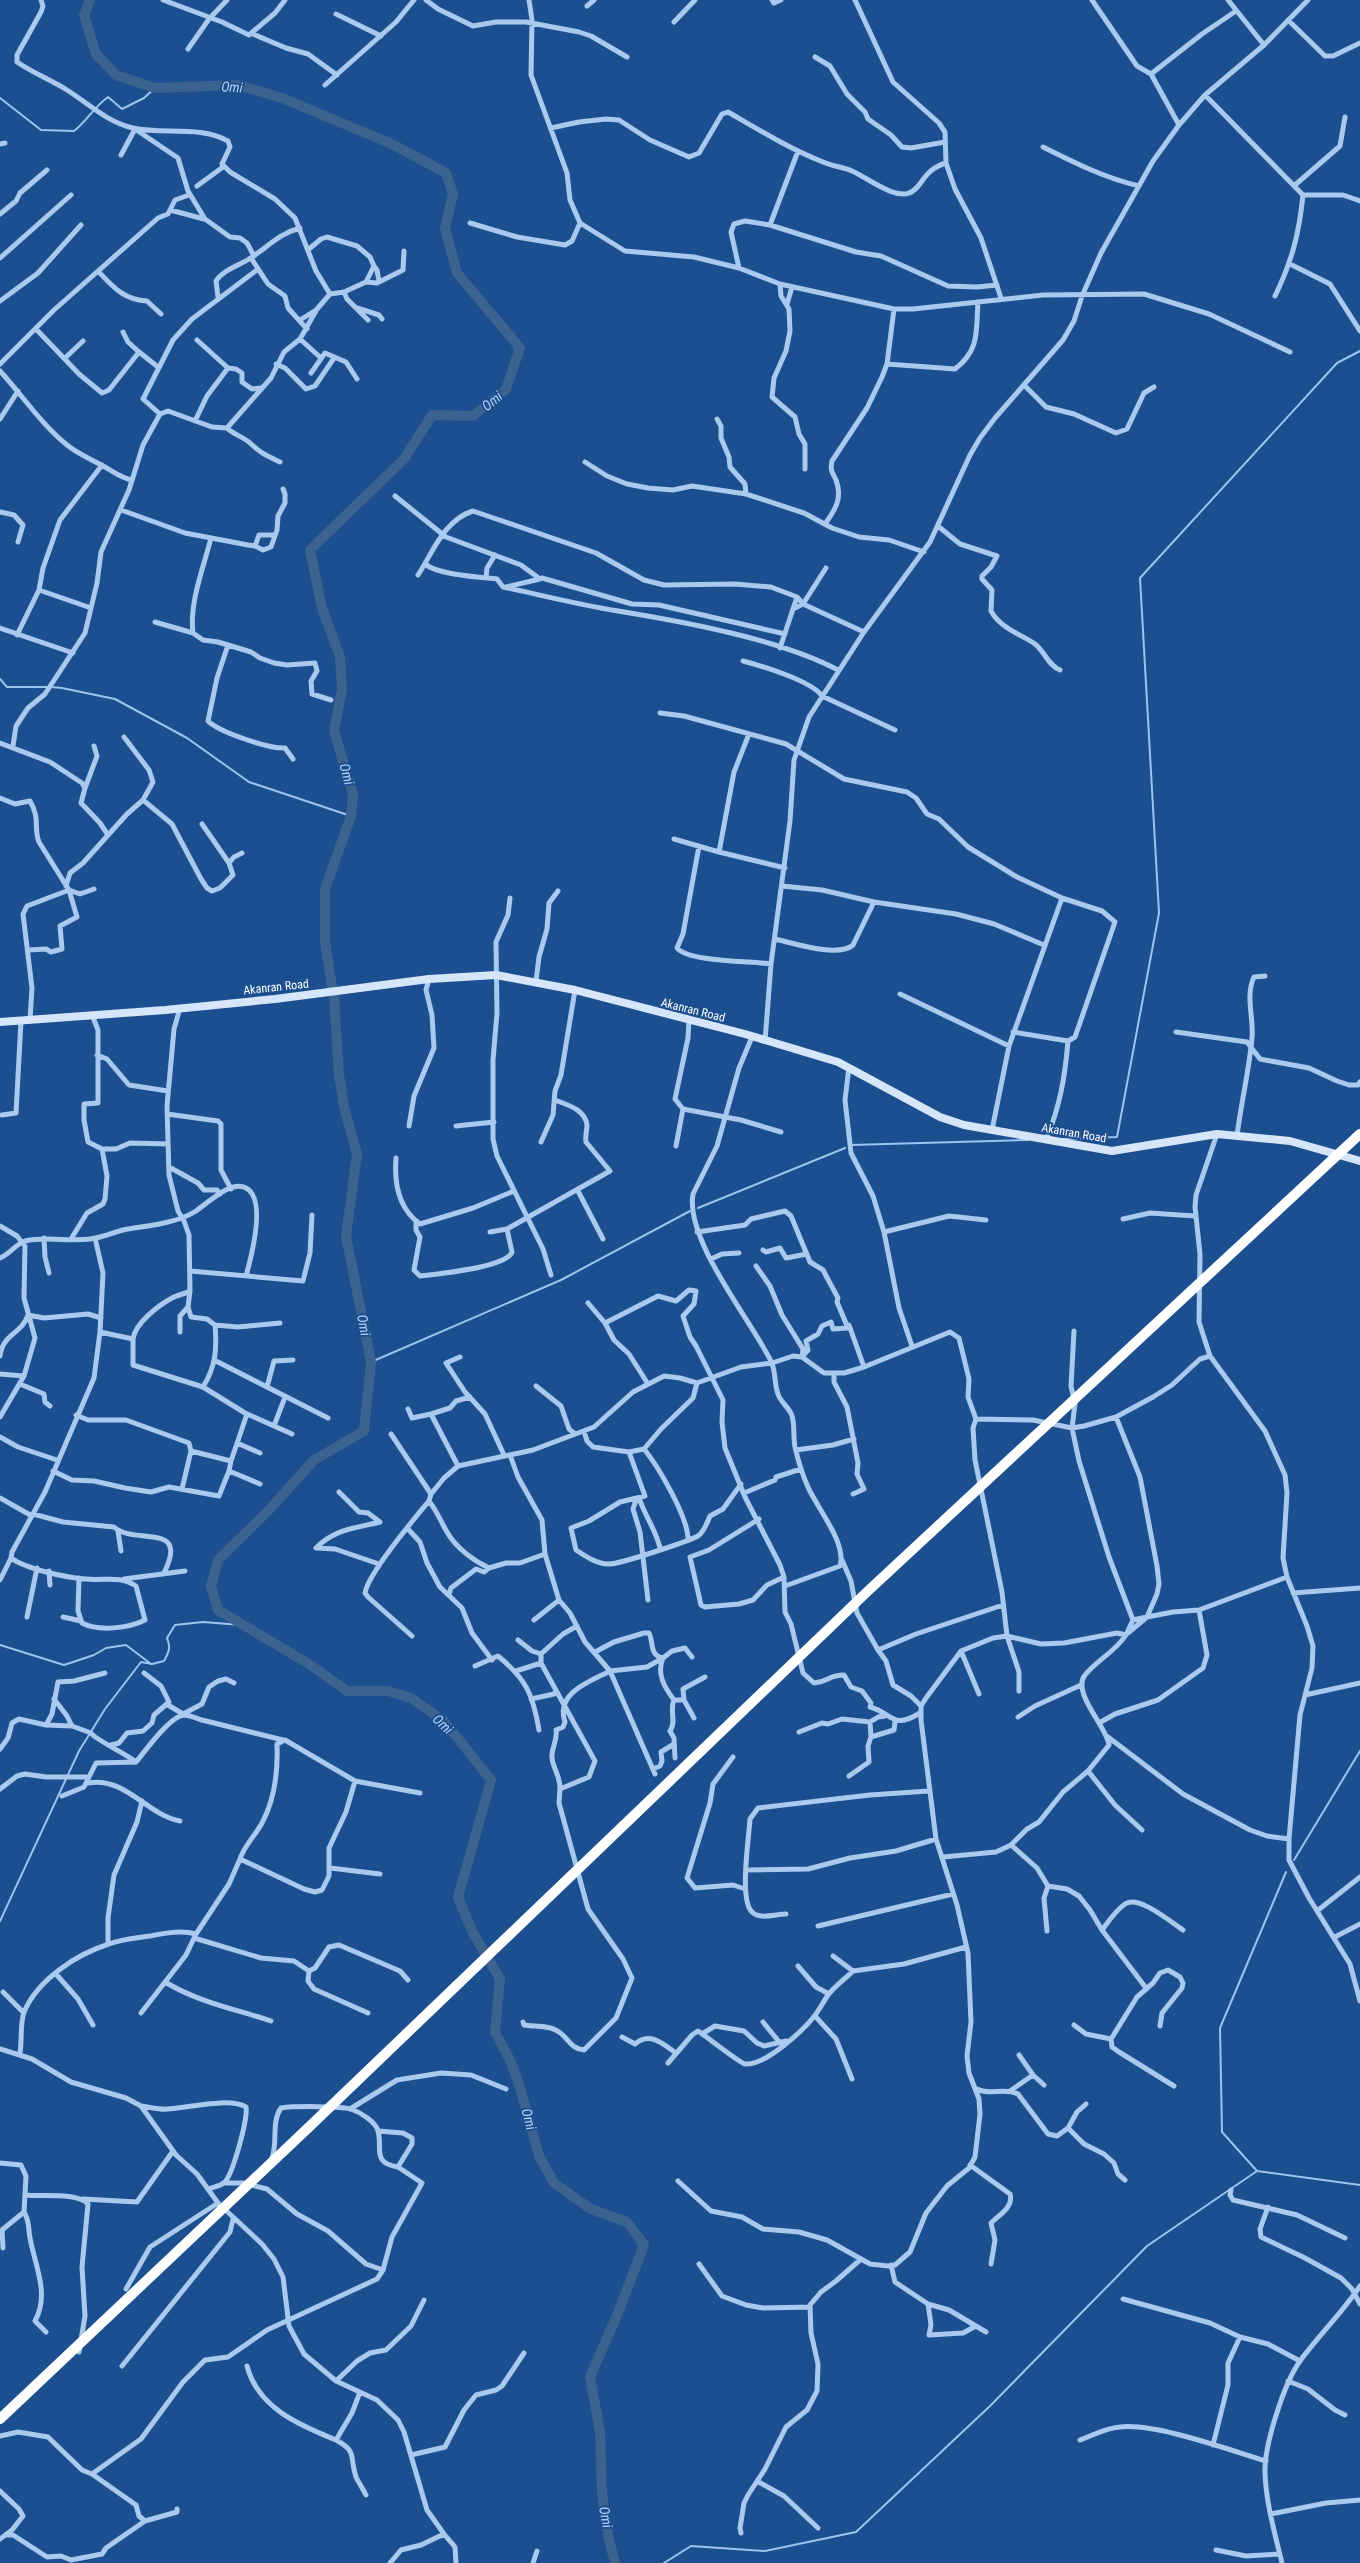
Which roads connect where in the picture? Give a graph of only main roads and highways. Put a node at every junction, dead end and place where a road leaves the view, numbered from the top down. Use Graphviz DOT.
graph roads {
  1 [pos="0,1022"];
  2 [pos="1360,1134"];
  3 [pos="1360,1161"];
  4 [pos="0,2419"];
  1 -- 3 [label="main road, Akanran Road"];
  2 -- 4 [label="highway"];
}
